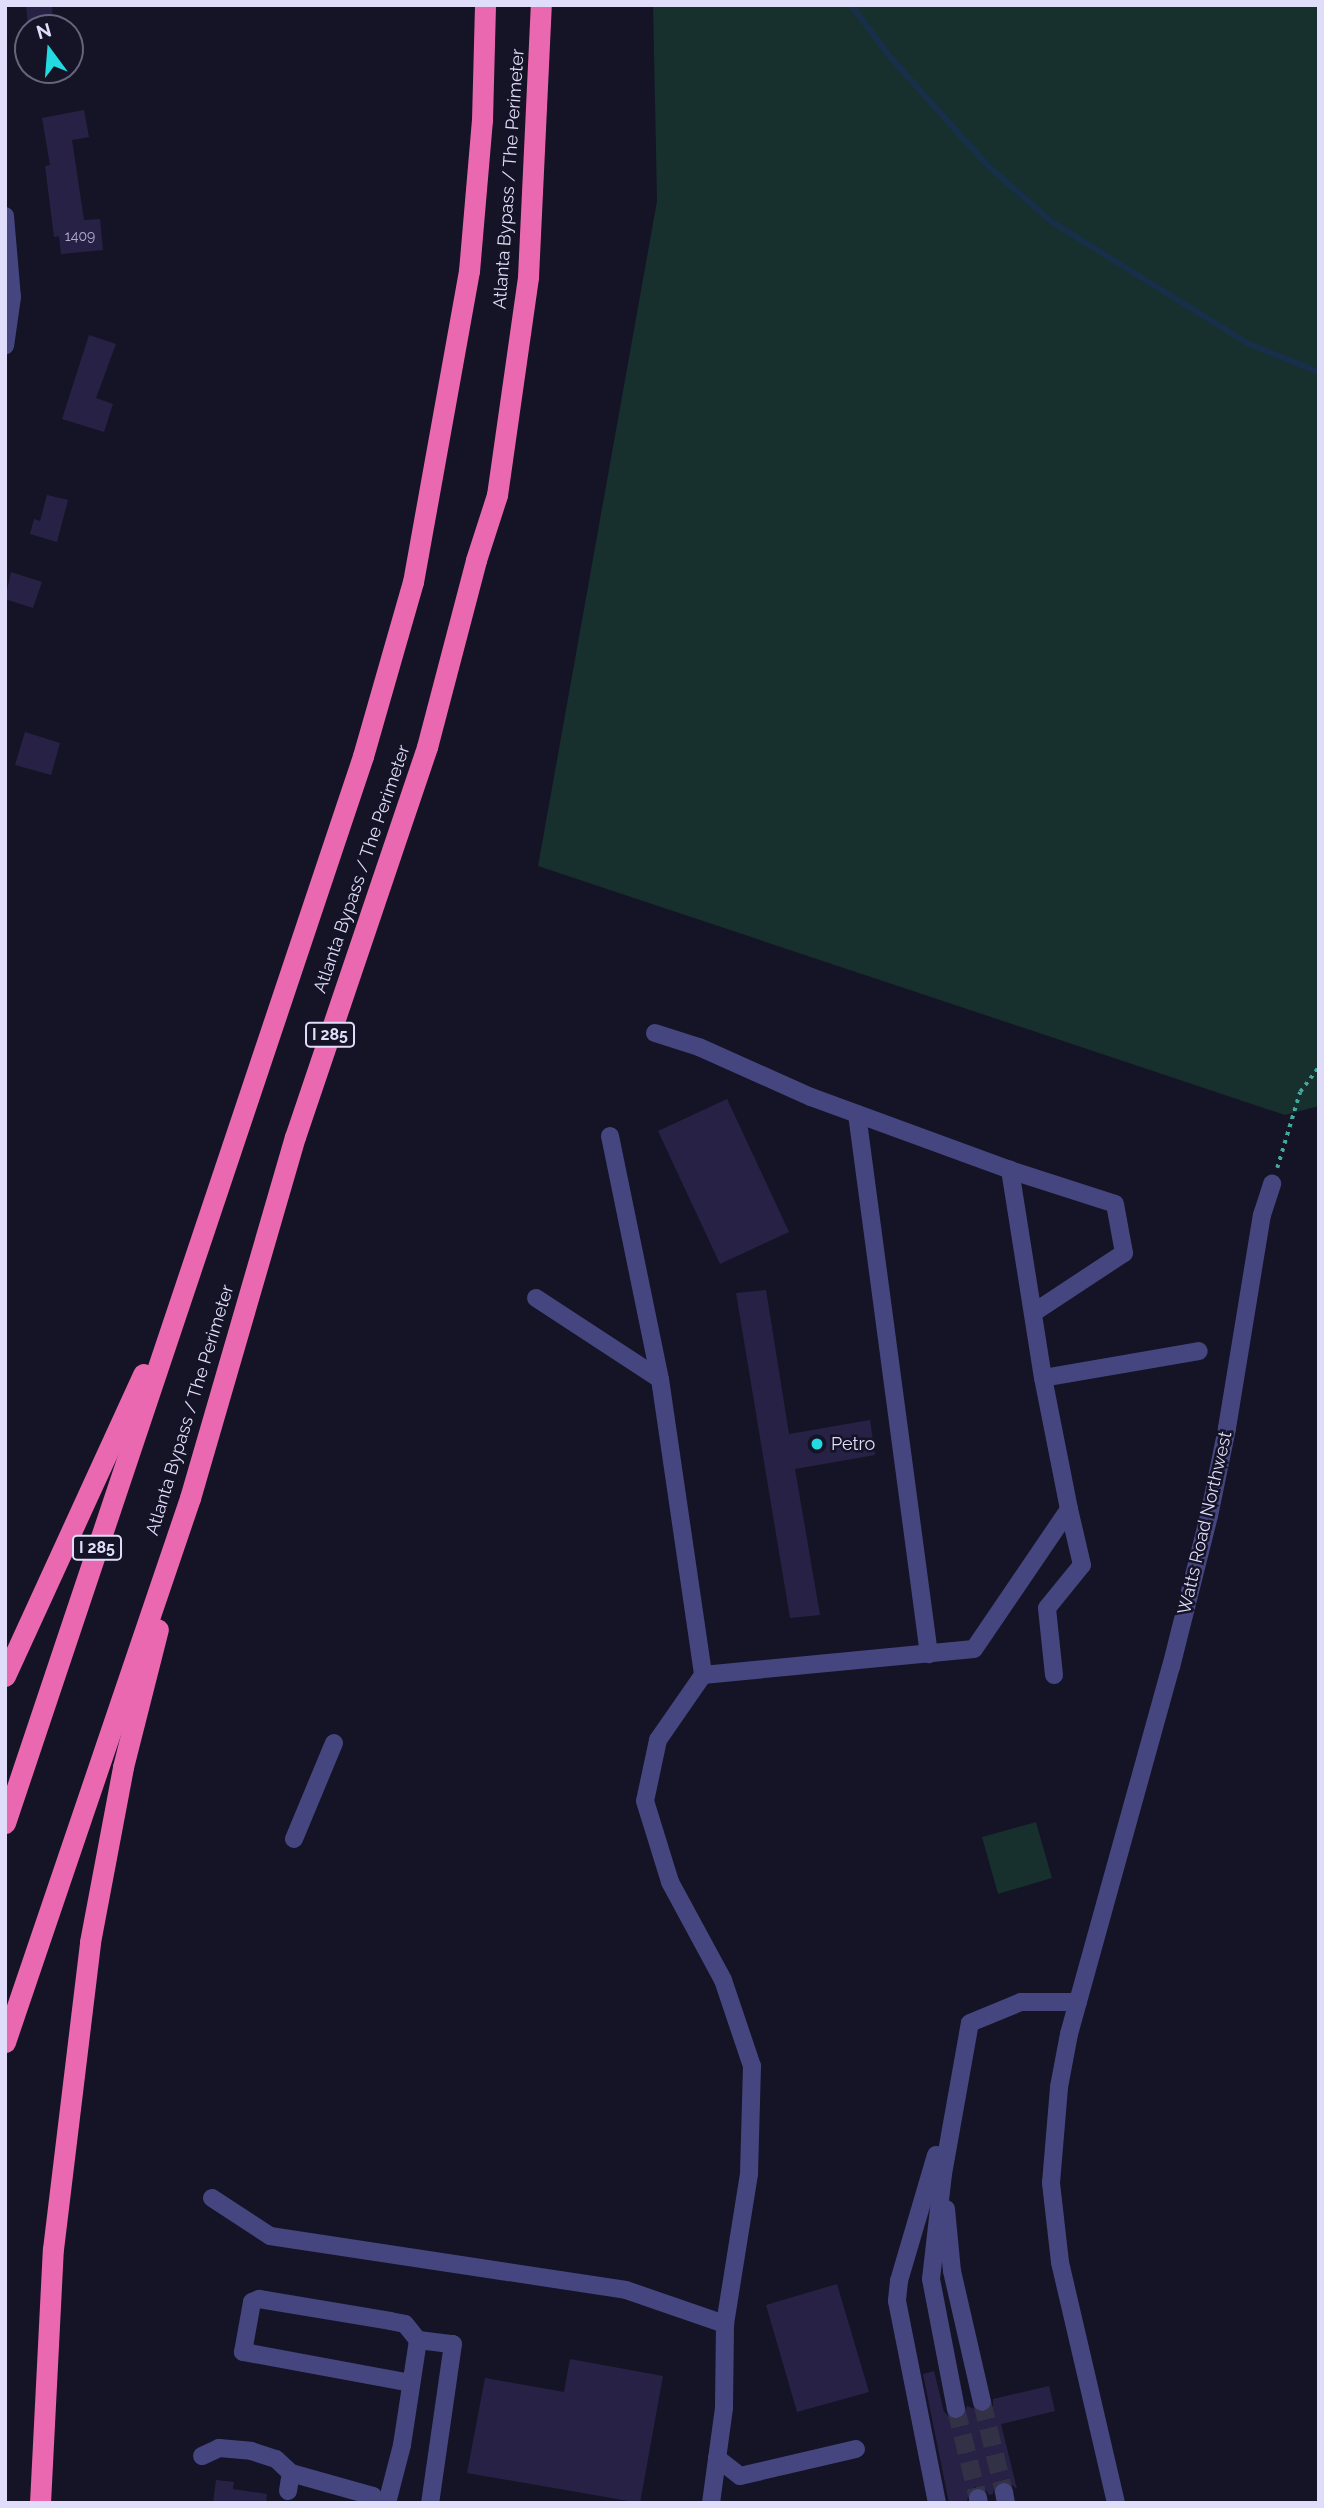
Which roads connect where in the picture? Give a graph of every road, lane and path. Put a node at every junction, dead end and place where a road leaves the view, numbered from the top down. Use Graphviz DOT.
graph roads {
  1 [pos="485,5"];
  2 [pos="541,5"];
  3 [pos="5,216"];
  4 [pos="5,346"];
  5 [pos="655,1033"];
  6 [pos="1319,1067"];
  7 [pos="857,1114"];
  8 [pos="610,1136"];
  9 [pos="1010,1170"];
  10 [pos="1272,1184"];
  11 [pos="189,1274"];
  12 [pos="536,1298"];
  13 [pos="1033,1313"];
  14 [pos="1199,1351"];
  15 [pos="1043,1378"];
  16 [pos="660,1379"];
  17 [pos="190,1498"];
  18 [pos="1069,1509"];
  19 [pos="929,1654"];
  20 [pos="703,1675"];
  21 [pos="1054,1675"];
  22 [pos="5,1676"];
  23 [pos="334,1744"];
  24 [pos="5,1823"];
  25 [pos="294,1839"];
  26 [pos="1078,2002"];
  27 [pos="5,2042"];
  28 [pos="951,2133"];
  29 [pos="943,2174"];
  30 [pos="212,2198"];
  31 [pos="725,2324"];
  32 [pos="418,2340"];
  33 [pos="411,2383"];
  34 [pos="982,2402"];
  35 [pos="956,2409"];
  36 [pos="856,2449"];
  37 [pos="202,2456"];
  38 [pos="717,2458"];
  39 [pos="40,2503"];
  40 [pos="376,2503"];
  41 [pos="387,2503"];
  42 [pos="430,2503"];
  43 [pos="711,2503"];
  44 [pos="937,2503"];
  45 [pos="1116,2503"];
  1 -- 11 [label="highway, Atlanta Bypass / The Perimeter / I 285"];
  2 -- 17 [label="highway, Atlanta Bypass / The Perimeter / I 285"];
  3 -- 4 [label="street"];
  5 -- 7 [label="street"];
  6 -- 10 [label="path"];
  7 -- 9 [label="street"];
  7 -- 19 [label="street"];
  8 -- 16 [label="street"];
  9 -- 13 [label="street"];
  9 -- 13 [label="street"];
  10 -- 26 [label="street, Watts Road Northwest"];
  11 -- 22 [label="highway"];
  11 -- 24 [label="highway, Atlanta Bypass / The Perimeter / I 285"];
  12 -- 16 [label="street"];
  13 -- 15 [label="street"];
  14 -- 15 [label="street"];
  15 -- 18 [label="street"];
  16 -- 20 [label="street"];
  17 -- 27 [label="highway, Atlanta Bypass / The Perimeter / I 285"];
  17 -- 39 [label="highway"];
  18 -- 19 [label="street"];
  18 -- 21 [label="street"];
  19 -- 20 [label="street"];
  20 -- 31 [label="street"];
  23 -- 25 [label="street"];
  26 -- 28 [label="street"];
  26 -- 45 [label="street, Watts Road Northwest"];
  28 -- 29 [label="street"];
  28 -- 44 [label="street"];
  29 -- 34 [label="street"];
  29 -- 35 [label="street"];
  30 -- 31 [label="street"];
  31 -- 38 [label="street"];
  32 -- 33 [label="street"];
  32 -- 33 [label="street"];
  32 -- 42 [label="street"];
  33 -- 41 [label="street"];
  36 -- 38 [label="street"];
  37 -- 40 [label="street"];
  38 -- 43 [label="street"];
}
